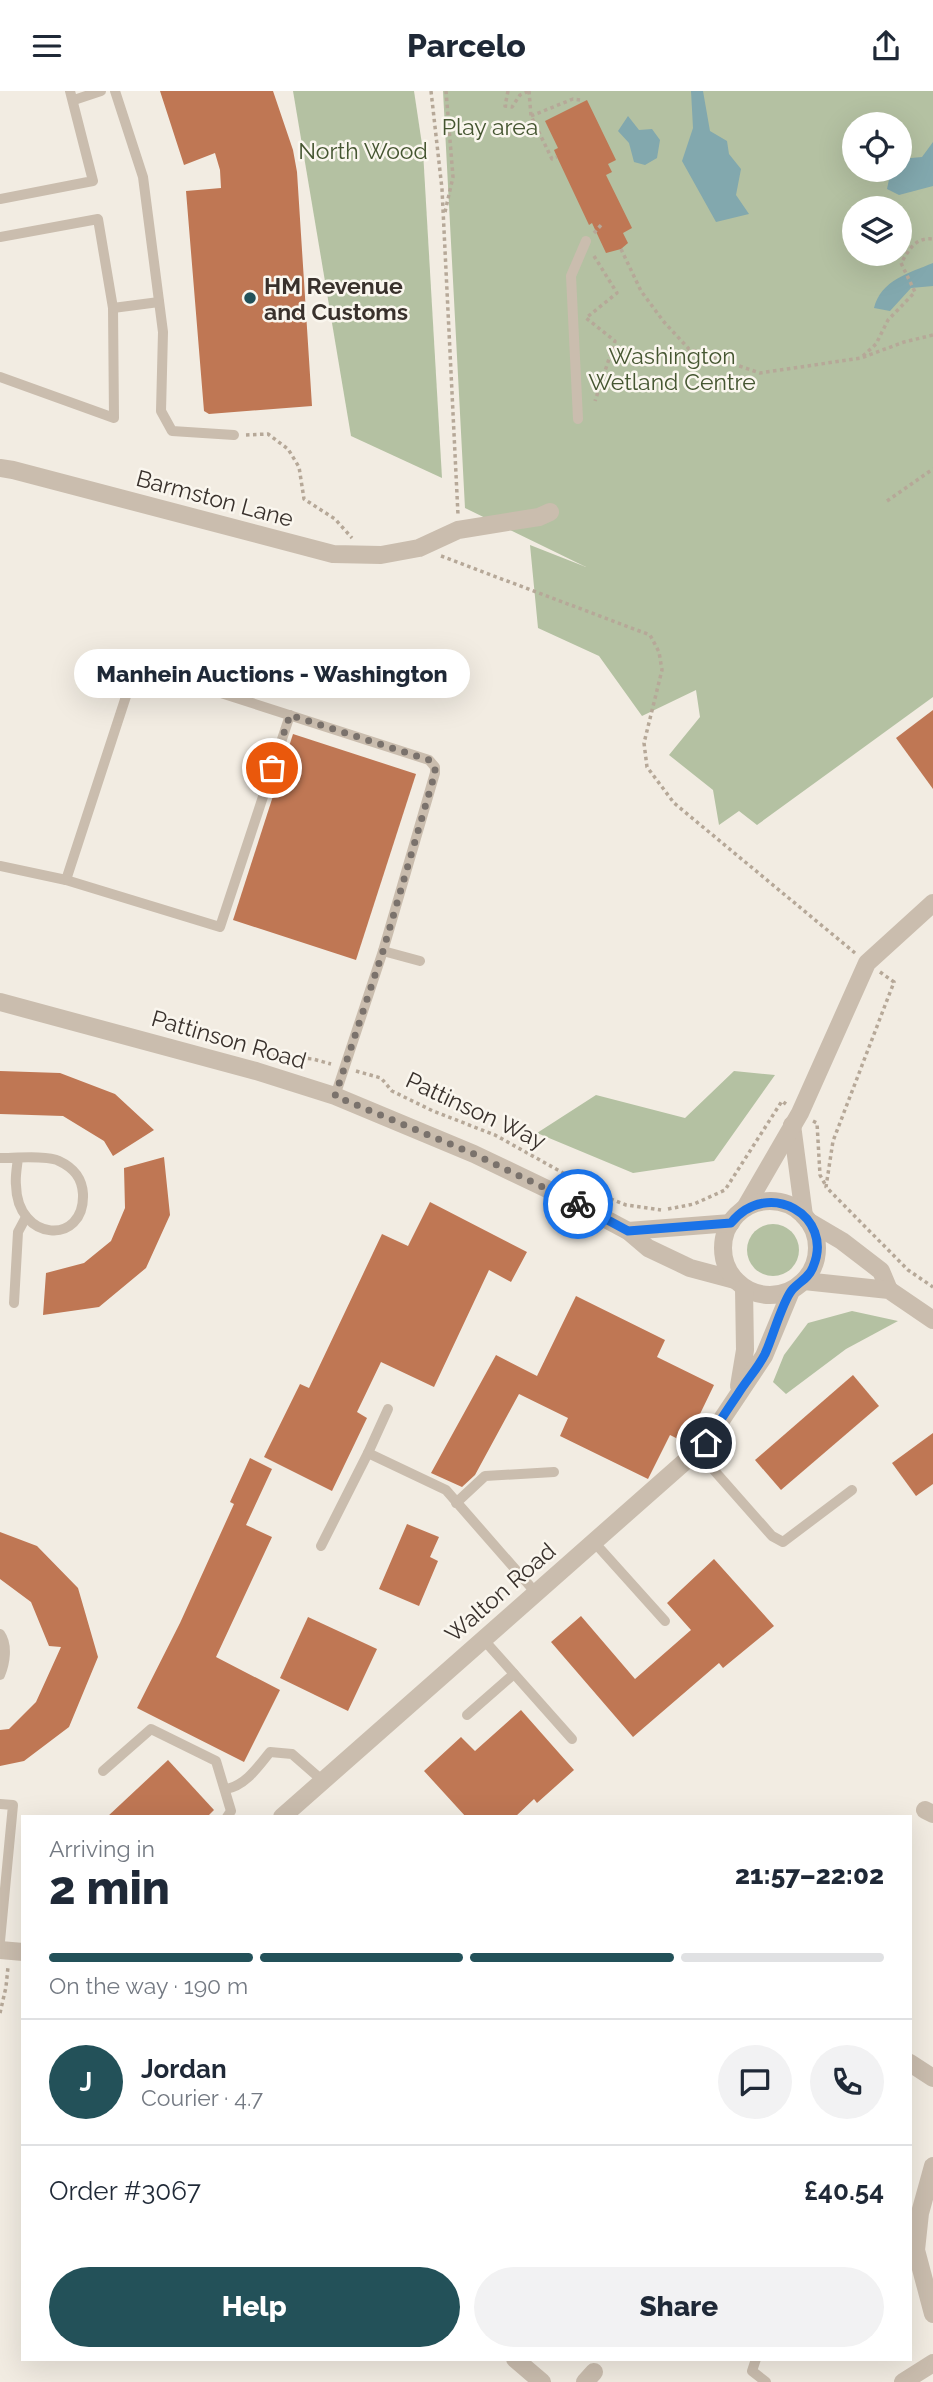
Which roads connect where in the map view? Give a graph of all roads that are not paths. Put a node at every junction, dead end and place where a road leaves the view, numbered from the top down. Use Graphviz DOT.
graph roads {
  1 [pos="100,91"];
  2 [pos="115,91"];
  3 [pos="72,95"];
  4 [pos="0,199"];
  5 [pos="0,237"];
  6 [pos="586,241"];
  7 [pos="159,302"];
  8 [pos="113,308"];
  9 [pos="0,377"];
  10 [pos="578,419"];
  11 [pos="233,435"];
  12 [pos="0,468"];
  13 [pos="550,512"];
  14 [pos="290,715"];
  15 [pos="0,866"];
  16 [pos="66,880"];
  17 [pos="933,902"];
  18 [pos="383,951"];
  19 [pos="420,961"];
  20 [pos="0,1002"];
  21 [pos="335,1096"];
  22 [pos="796,1119"];
  23 [pos="0,1158"];
  24 [pos="18,1158"];
  25 [pos="745,1208"];
  26 [pos="26,1217"];
  27 [pos="806,1218"];
  28 [pos="731,1223"];
  29 [pos="628,1231"];
  30 [pos="740,1284"];
  31 [pos="798,1286"];
  32 [pos="889,1290"];
  33 [pos="14,1303"];
  34 [pos="933,1320"];
  35 [pos="738,1393"];
  36 [pos="388,1409"];
  37 [pos="697,1451"];
  38 [pos="368,1453"];
  39 [pos="554,1472"];
  40 [pos="852,1490"];
  41 [pos="456,1503"];
  42 [pos="594,1542"];
  43 [pos="321,1546"];
  44 [pos="536,1593"];
  45 [pos="665,1621"];
  46 [pos="0,1634"];
  47 [pos="483,1639"];
  48 [pos="514,1674"];
  49 [pos="0,1675"];
  50 [pos="467,1715"];
  51 [pos="572,1739"];
  52 [pos="103,1771"];
  53 [pos="323,1781"];
  54 [pos="226,1789"];
  55 [pos="0,1804"];
  56 [pos="229,1815"];
  57 [pos="284,1815"];
  58 [pos="8,1949"];
  59 [pos="912,2064"];
  60 [pos="933,2078"];
  61 [pos="933,2166"];
  62 [pos="915,2213"];
  63 [pos="933,2314"];
  64 [pos="517,2361"];
  65 [pos="755,2361"];
  66 [pos="933,2363"];
  67 [pos="542,2382"];
  68 [pos="766,2382"];
  69 [pos="903,2382"];
  1 -- 3 [label="lane"];
  2 -- 7 [label="lane"];
  3 -- 4 [label="lane"];
  5 -- 8 [label="lane"];
  6 -- 10 [label="lane"];
  7 -- 8 [label="lane"];
  7 -- 11 [label="lane"];
  8 -- 9 [label="lane"];
  12 -- 13 [label="street, Barmston Lane"];
  14 -- 16 [label="lane"];
  14 -- 16 [label="lane"];
  14 -- 18 [label="lane"];
  15 -- 16 [label="lane"];
  17 -- 22 [label="street"];
  18 -- 19 [label="lane"];
  18 -- 21 [label="lane"];
  20 -- 21 [label="street, Pattinson Road"];
  21 -- 29 [label="street, Pattinson Road"];
  22 -- 25 [label="street"];
  22 -- 27 [label="street"];
  23 -- 24 [label="lane"];
  24 -- 26 [label="lane"];
  24 -- 26 [label="lane"];
  25 -- 27 [label="street"];
  25 -- 28 [label="street"];
  26 -- 33 [label="lane"];
  27 -- 31 [label="street"];
  27 -- 32 [label="street"];
  28 -- 29 [label="street"];
  28 -- 30 [label="street"];
  29 -- 30 [label="street, Pattinson Road"];
  30 -- 31 [label="street"];
  30 -- 35 [label="street, Walton Road"];
  31 -- 32 [label="street"];
  31 -- 35 [label="street, Walton Road"];
  32 -- 34 [label="street"];
  35 -- 37 [label="street, Walton Road"];
  36 -- 38 [label="lane"];
  37 -- 40 [label="lane"];
  37 -- 42 [label="street, Walton Road"];
  38 -- 41 [label="lane"];
  38 -- 43 [label="lane"];
  39 -- 41 [label="lane"];
  41 -- 44 [label="lane"];
  42 -- 44 [label="street, Walton Road"];
  42 -- 45 [label="lane"];
  44 -- 47 [label="street, Walton Road"];
  46 -- 49 [label="lane"];
  47 -- 48 [label="lane"];
  47 -- 53 [label="street, Walton Road"];
  48 -- 50 [label="lane"];
  48 -- 51 [label="lane"];
  52 -- 54 [label="lane"];
  53 -- 54 [label="lane"];
  53 -- 57 [label="street, Walton Road"];
  54 -- 56 [label="lane"];
  55 -- 58 [label="lane"];
  59 -- 60 [label="street"];
  61 -- 62 [label="street"];
  62 -- 63 [label="street"];
  64 -- 67 [label="street"];
  65 -- 68 [label="lane"];
  66 -- 69 [label="street"];
}
